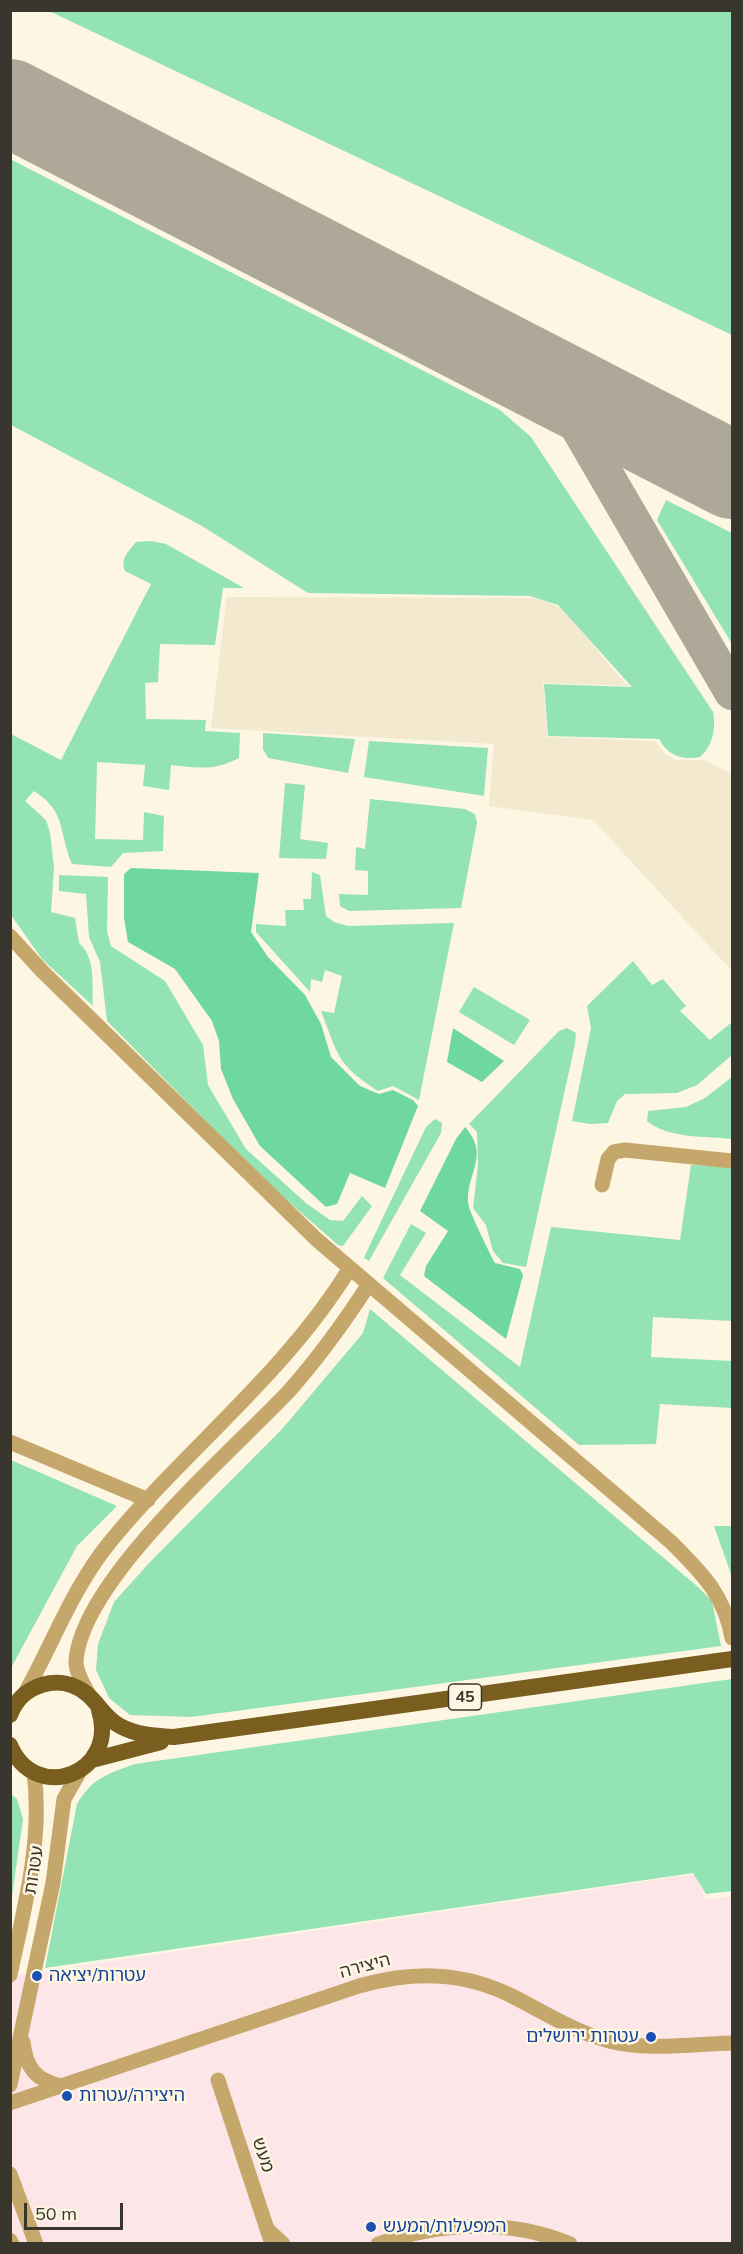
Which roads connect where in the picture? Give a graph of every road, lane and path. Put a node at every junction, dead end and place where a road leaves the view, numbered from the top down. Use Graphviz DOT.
graph roads {
  1 [pos="10,936"];
  2 [pos="732,1161"];
  3 [pos="602,1185"];
  4 [pos="350,1268"];
  5 [pos="369,1284"];
  6 [pos="10,1442"];
  7 [pos="148,1500"];
  8 [pos="725,1592"];
  9 [pos="732,1638"];
  10 [pos="732,1659"];
  11 [pos="25,1693"];
  12 [pos="94,1702"];
  13 [pos="10,1715"];
  14 [pos="198,1735"];
  15 [pos="10,1745"];
  16 [pos="86,1765"];
  17 [pos="24,1769"];
  18 [pos="10,1975"];
  19 [pos="22,2033"];
  20 [pos="732,2043"];
  21 [pos="218,2079"];
  22 [pos="10,2085"];
  23 [pos="62,2086"];
  24 [pos="10,2103"];
  25 [pos="10,2174"];
  26 [pos="269,2236"];
  27 [pos="36,2244"];
  28 [pos="283,2244"];
  29 [pos="378,2244"];
  30 [pos="570,2244"];
  1 -- 4 [label="street"];
  2 -- 3 [label="street"];
  4 -- 5 [label="street"];
  4 -- 7 [label="street"];
  5 -- 8 [label="street"];
  5 -- 12 [label="street"];
  6 -- 7 [label="street"];
  7 -- 11 [label="street"];
  8 -- 9 [label="street"];
  10 -- 14 [label="highway, 45"];
  11 -- 12 [label="highway, 45"];
  11 -- 13 [label="highway"];
  12 -- 14 [label="highway, 45"];
  12 -- 16 [label="highway"];
  14 -- 16 [label="highway, 45"];
  15 -- 17 [label="highway"];
  16 -- 17 [label="highway, 45"];
  16 -- 19 [label="street, עטרות"];
  17 -- 18 [label="street, עטרות"];
  19 -- 22 [label="street, עטרות"];
  19 -- 23 [label="street"];
  20 -- 23 [label="street, היצירה"];
  21 -- 26 [label="street, מעש"];
  23 -- 24 [label="street, היצירה"];
  25 -- 27 [label="street"];
  26 -- 28 [label="street"];
  29 -- 30 [label="street"];
}
